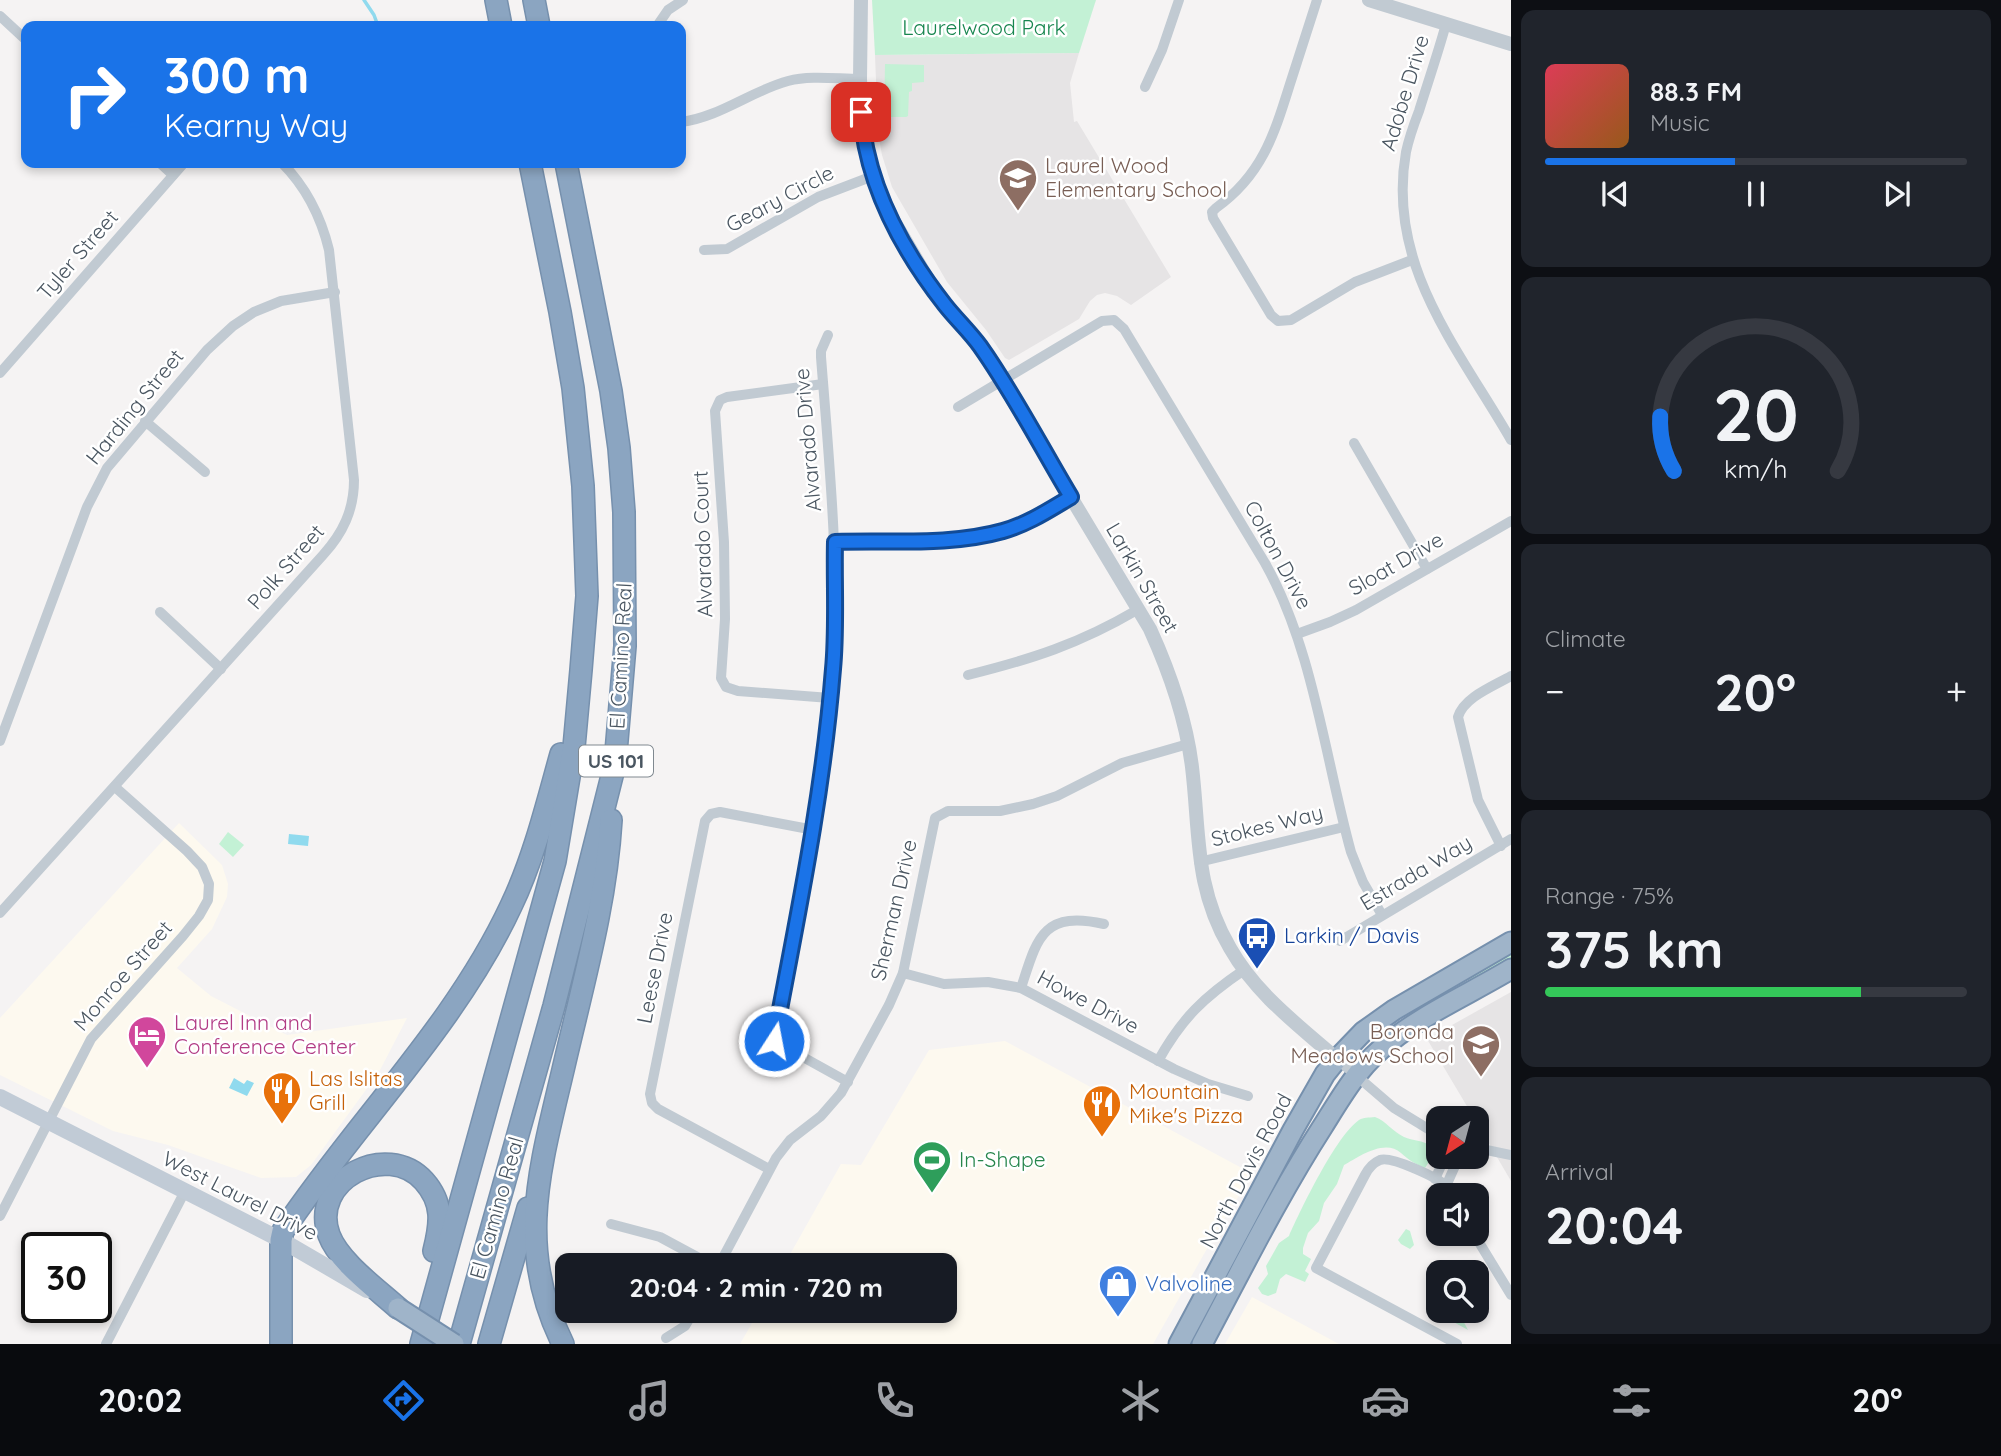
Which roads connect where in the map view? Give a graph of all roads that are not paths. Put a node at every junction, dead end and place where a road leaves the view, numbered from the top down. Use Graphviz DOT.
graph roads {
  1 [pos="496,0"];
  2 [pos="534,0"];
  3 [pos="683,0"];
  4 [pos="861,0"];
  5 [pos="1179,0"];
  6 [pos="1317,0"];
  7 [pos="1370,0"];
  8 [pos="0,16"];
  9 [pos="500,21"];
  10 [pos="538,21"];
  11 [pos="660,21"];
  12 [pos="1446,24"];
  13 [pos="21,35"];
  14 [pos="1511,44"];
  15 [pos="860,79"];
  16 [pos="1145,87"];
  17 [pos="686,121"];
  18 [pos="165,168"];
  19 [pos="179,168"];
  20 [pos="286,168"];
  21 [pos="531,168"];
  22 [pos="567,168"];
  23 [pos="173,175"];
  24 [pos="873,176"];
  25 [pos="704,250"];
  26 [pos="1412,260"];
  27 [pos="335,292"];
  28 [pos="828,335"];
  29 [pos="0,373"];
  30 [pos="1002,382"];
  31 [pos="823,384"];
  32 [pos="958,407"];
  33 [pos="145,421"];
  34 [pos="1511,440"];
  35 [pos="1354,443"];
  36 [pos="205,472"];
  37 [pos="1071,497"];
  38 [pos="1511,521"];
  39 [pos="835,542"];
  40 [pos="1427,569"];
  41 [pos="1137,610"];
  42 [pos="160,612"];
  43 [pos="1297,634"];
  44 [pos="221,669"];
  45 [pos="581,670"];
  46 [pos="968,675"];
  47 [pos="1511,676"];
  48 [pos="831,698"];
  49 [pos="0,741"];
  50 [pos="1188,744"];
  51 [pos="615,764"];
  52 [pos="115,787"];
  53 [pos="1344,827"];
  54 [pos="814,830"];
  55 [pos="1506,843"];
  56 [pos="1199,862"];
  57 [pos="0,913"];
  58 [pos="1382,915"];
  59 [pos="1104,925"];
  60 [pos="1340,941"];
  61 [pos="1511,942"];
  62 [pos="1511,969"];
  63 [pos="1244,970"];
  64 [pos="903,973"];
  65 [pos="1021,988"];
  66 [pos="1337,1059"];
  67 [pos="1158,1060"];
  68 [pos="1356,1076"];
  69 [pos="848,1082"];
  70 [pos="1248,1096"];
  71 [pos="0,1097"];
  72 [pos="48,1122"];
  73 [pos="1426,1128"];
  74 [pos="545,1149"];
  75 [pos="1489,1150"];
  76 [pos="1511,1155"];
  77 [pos="769,1169"];
  78 [pos="1440,1169"];
  79 [pos="1435,1179"];
  80 [pos="1439,1183"];
  81 [pos="184,1193"];
  82 [pos="0,1216"];
  83 [pos="611,1224"];
  84 [pos="281,1240"];
  85 [pos="1481,1246"];
  86 [pos="690,1253"];
  87 [pos="725,1253"];
  88 [pos="1511,1295"];
  89 [pos="398,1308"];
  90 [pos="687,1323"];
  91 [pos="666,1338"];
  92 [pos="106,1344"];
  93 [pos="281,1344"];
  94 [pos="420,1344"];
  95 [pos="457,1344"];
  96 [pos="489,1344"];
  97 [pos="563,1344"];
  98 [pos="1179,1344"];
  99 [pos="1202,1344"];
  100 [pos="1457,1344"];
  1 -- 9 [label="highway"];
  2 -- 10 [label="highway"];
  3 -- 11 [label="street"];
  4 -- 15 [label="street, Larkin Street"];
  5 -- 16 [label="street"];
  6 -- 26 [label="street"];
  7 -- 12 [label="street"];
  8 -- 13 [label="street"];
  12 -- 14 [label="street"];
  12 -- 26 [label="street, Adobe Drive"];
  15 -- 17 [label="street"];
  15 -- 24 [label="street, Larkin Street"];
  18 -- 23 [label="street"];
  19 -- 23 [label="street, Tyler Street"];
  20 -- 27 [label="street, Polk Street"];
  21 -- 45 [label="highway, El Camino Real / US 101"];
  22 -- 51 [label="highway, El Camino Real / US 101"];
  23 -- 29 [label="street, Tyler Street"];
  24 -- 25 [label="street, Geary Circle"];
  24 -- 30 [label="street, Larkin Street"];
  26 -- 34 [label="street, Adobe Drive"];
  27 -- 33 [label="street, Harding Street"];
  27 -- 44 [label="street, Polk Street"];
  28 -- 31 [label="street, Alvarado Drive"];
  30 -- 32 [label="street"];
  30 -- 37 [label="street, Larkin Street"];
  30 -- 43 [label="street, Colton Drive"];
  31 -- 39 [label="street, Alvarado Drive"];
  31 -- 48 [label="street, Alvarado Court"];
  33 -- 36 [label="street"];
  33 -- 49 [label="street, Harding Street"];
  35 -- 40 [label="street"];
  37 -- 39 [label="street"];
  37 -- 41 [label="street, Larkin Street"];
  38 -- 40 [label="street, Sloat Drive"];
  39 -- 48 [label="street, Alvarado Drive"];
  40 -- 43 [label="street, Sloat Drive"];
  41 -- 46 [label="street"];
  41 -- 50 [label="street, Larkin Street"];
  42 -- 44 [label="street"];
  43 -- 53 [label="street, Colton Drive"];
  44 -- 52 [label="street, Polk Street"];
  45 -- 84 [label="highway"];
  45 -- 94 [label="highway, El Camino Real / US 101"];
  47 -- 55 [label="street"];
  48 -- 54 [label="street, Alvarado Drive"];
  50 -- 56 [label="street, Larkin Street"];
  50 -- 64 [label="street, Sherman Drive"];
  51 -- 74 [label="highway"];
  51 -- 95 [label="highway, El Camino Real / US 101"];
  52 -- 57 [label="street, Polk Street"];
  52 -- 72 [label="street, Monroe Street"];
  53 -- 56 [label="street, Stokes Way"];
  53 -- 58 [label="street, Colton Drive"];
  54 -- 69 [label="street, Alvarado Drive"];
  54 -- 77 [label="street, Leese Drive"];
  55 -- 58 [label="street, Estrada Way"];
  56 -- 63 [label="street, Larkin Street"];
  58 -- 60 [label="street, Estrada Way"];
  59 -- 65 [label="street"];
  61 -- 66 [label="highway, North Davis Road"];
  62 -- 68 [label="highway, North Davis Road"];
  63 -- 66 [label="street, Larkin Street"];
  63 -- 67 [label="street"];
  64 -- 65 [label="street, Howe Drive"];
  64 -- 69 [label="street, Sherman Drive"];
  65 -- 67 [label="street, Howe Drive"];
  66 -- 68 [label="street, Larkin Street"];
  66 -- 98 [label="highway, North Davis Road"];
  67 -- 70 [label="street, Howe Drive"];
  68 -- 73 [label="street, Larkin Street"];
  68 -- 99 [label="highway, North Davis Road"];
  69 -- 77 [label="street, Sherman Drive"];
  71 -- 72 [label="main road, West Laurel Drive"];
  72 -- 81 [label="main road, West Laurel Drive"];
  72 -- 82 [label="street, Monroe Street"];
  74 -- 96 [label="highway"];
  74 -- 97 [label="highway"];
  75 -- 76 [label="street"];
  77 -- 87 [label="street, Sherman Drive"];
  78 -- 79 [label="street"];
  79 -- 80 [label="street"];
  79 -- 100 [label="street"];
  81 -- 84 [label="main road, West Laurel Drive"];
  81 -- 92 [label="street"];
  83 -- 86 [label="street"];
  84 -- 89 [label="main road, West Laurel Drive"];
  84 -- 93 [label="highway"];
  85 -- 88 [label="street"];
  89 -- 94 [label="highway"];
  89 -- 95 [label="highway, West Laurel Drive, bridge"];
  90 -- 91 [label="street"];
}
